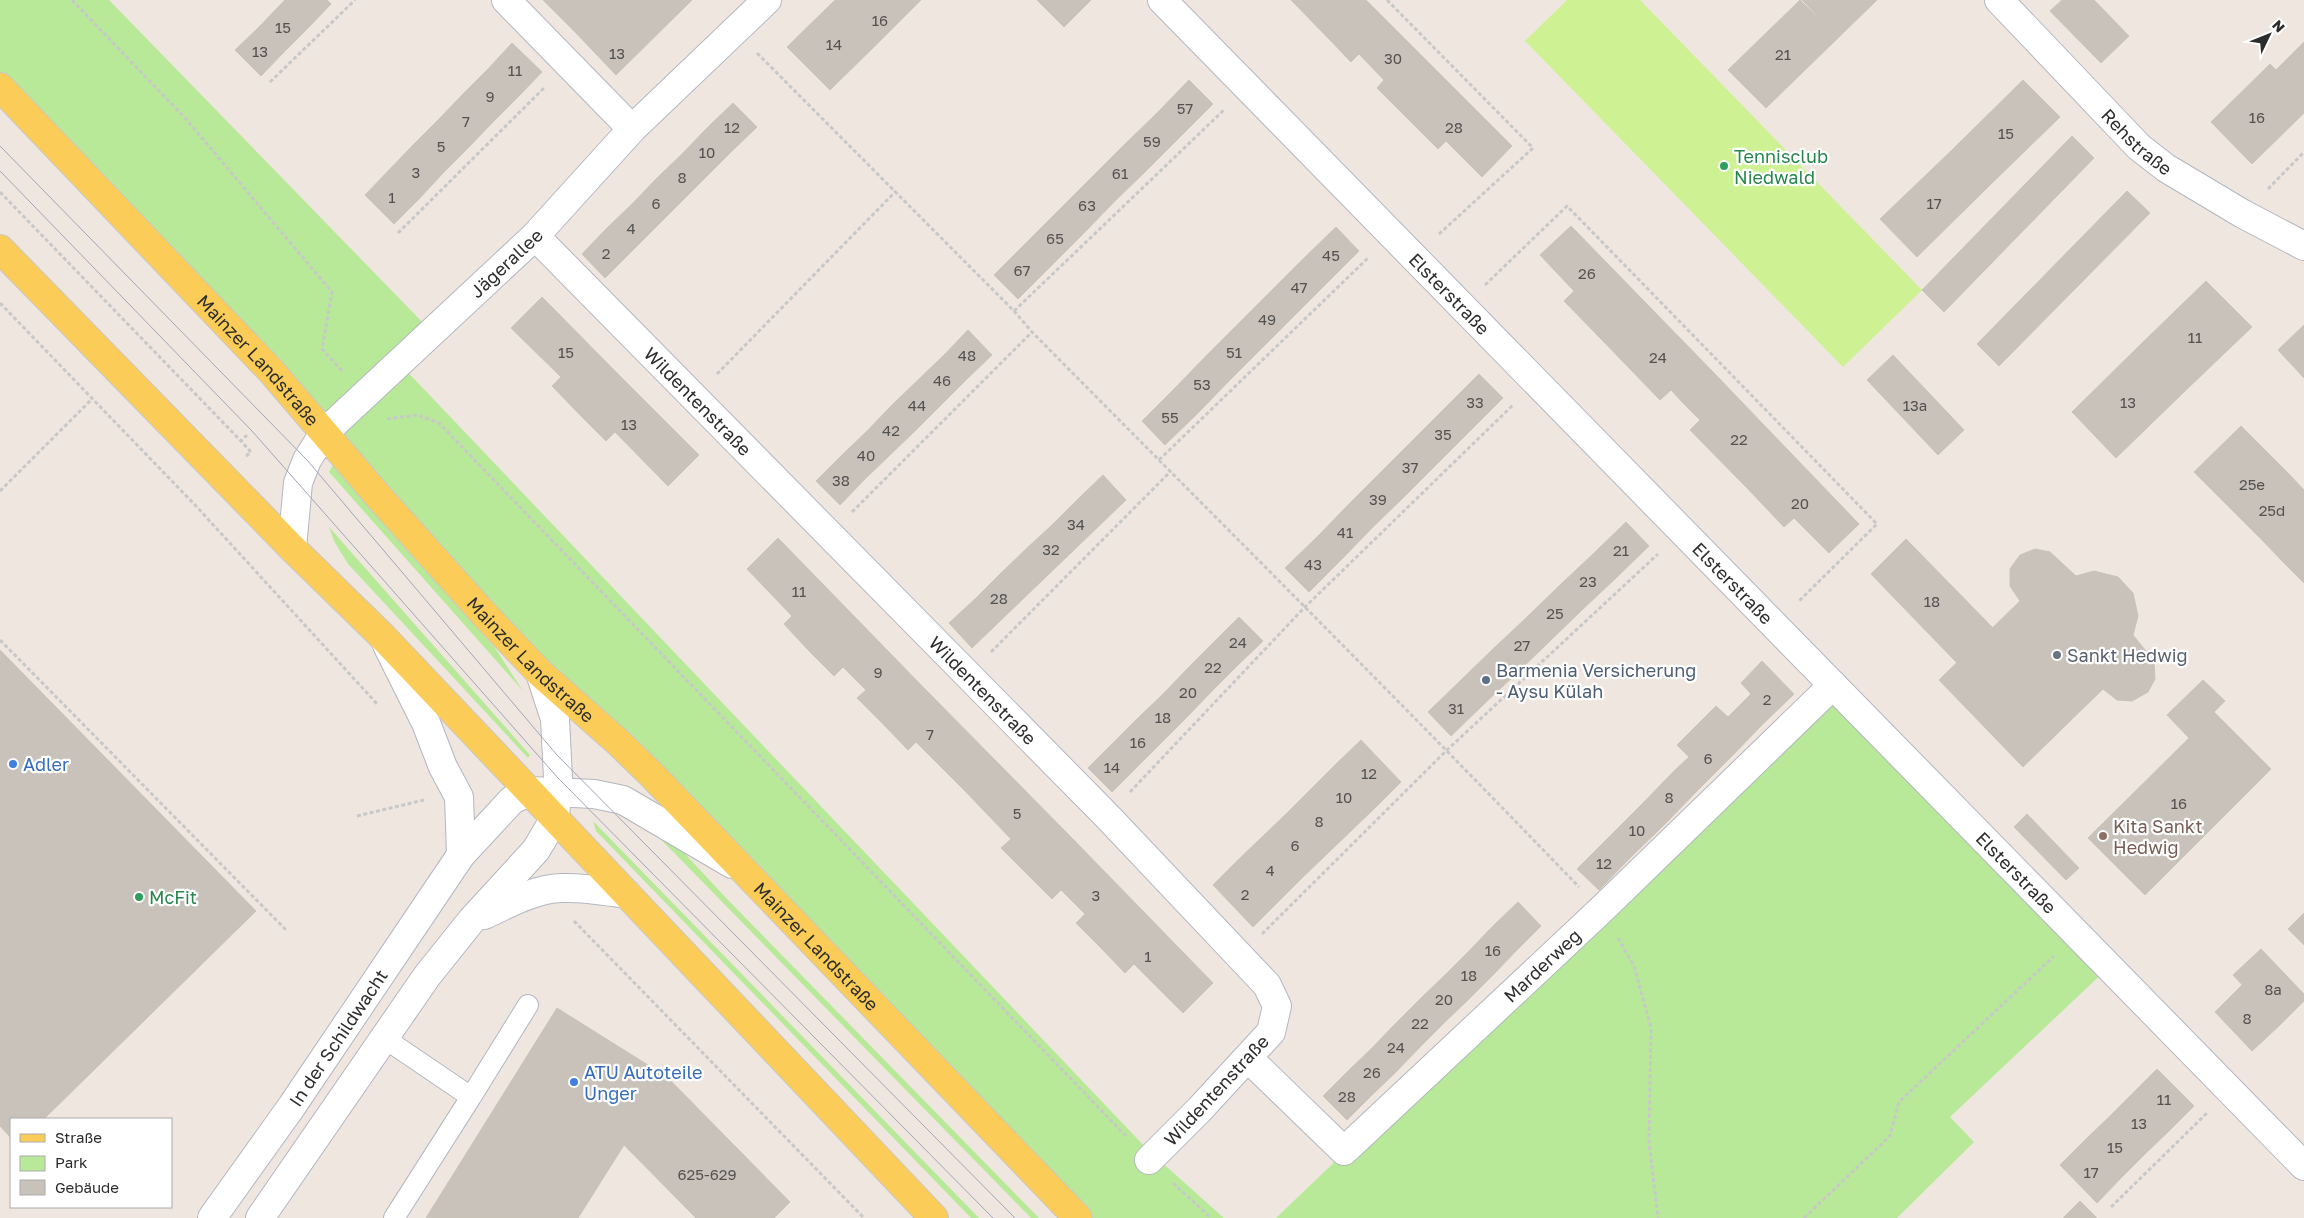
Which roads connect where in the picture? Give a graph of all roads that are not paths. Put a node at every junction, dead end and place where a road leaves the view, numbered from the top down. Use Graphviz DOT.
graph roads {
  1 [pos="506,0"];
  2 [pos="768,0"];
  3 [pos="1162,0"];
  4 [pos="1999,0"];
  5 [pos="0,87"];
  6 [pos="632,129"];
  7 [pos="535,236"];
  8 [pos="2304,246"];
  9 [pos="0,249"];
  10 [pos="324,433"];
  11 [pos="292,548"];
  12 [pos="384,637"];
  13 [pos="540,673"];
  14 [pos="1833,685"];
  15 [pos="547,801"];
  16 [pos="461,855"];
  17 [pos="742,870"];
  18 [pos="627,894"];
  19 [pos="471,921"];
  20 [pos="528,1005"];
  21 [pos="384,1038"];
  22 [pos="1248,1058"];
  23 [pos="470,1097"];
  24 [pos="1149,1160"];
  25 [pos="2304,1166"];
  26 [pos="212,1218"];
  27 [pos="260,1218"];
  28 [pos="394,1218"];
  29 [pos="934,1218"];
  30 [pos="1078,1218"];
  1 -- 6 [label="street"];
  2 -- 6 [label="street, Jägerallee"];
  3 -- 14 [label="street, Elsterstraße"];
  4 -- 8 [label="street, Rehstraße"];
  5 -- 10 [label="main road, Mainzer Landstraße"];
  6 -- 7 [label="street, Jägerallee"];
  7 -- 10 [label="street, Jägerallee"];
  7 -- 22 [label="street, Wildentenstraße"];
  9 -- 11 [label="main road"];
  10 -- 11 [label="street, Jägerallee"];
  10 -- 13 [label="main road, Mainzer Landstraße"];
  11 -- 12 [label="main road"];
  12 -- 15 [label="main road"];
  12 -- 16 [label="street"];
  13 -- 15 [label="street"];
  13 -- 17 [label="main road, Mainzer Landstraße"];
  14 -- 22 [label="street, Marderweg"];
  14 -- 25 [label="street, Elsterstraße"];
  15 -- 16 [label="street, In der Schildwacht"];
  15 -- 17 [label="street"];
  15 -- 18 [label="main road"];
  15 -- 19 [label="street"];
  16 -- 26 [label="street, In der Schildwacht"];
  17 -- 30 [label="main road, Mainzer Landstraße"];
  18 -- 19 [label="street"];
  18 -- 29 [label="main road"];
  19 -- 21 [label="street"];
  20 -- 23 [label="lane"];
  21 -- 23 [label="lane"];
  21 -- 27 [label="street"];
  22 -- 24 [label="street, Wildentenstraße"];
  23 -- 28 [label="lane"];
}
